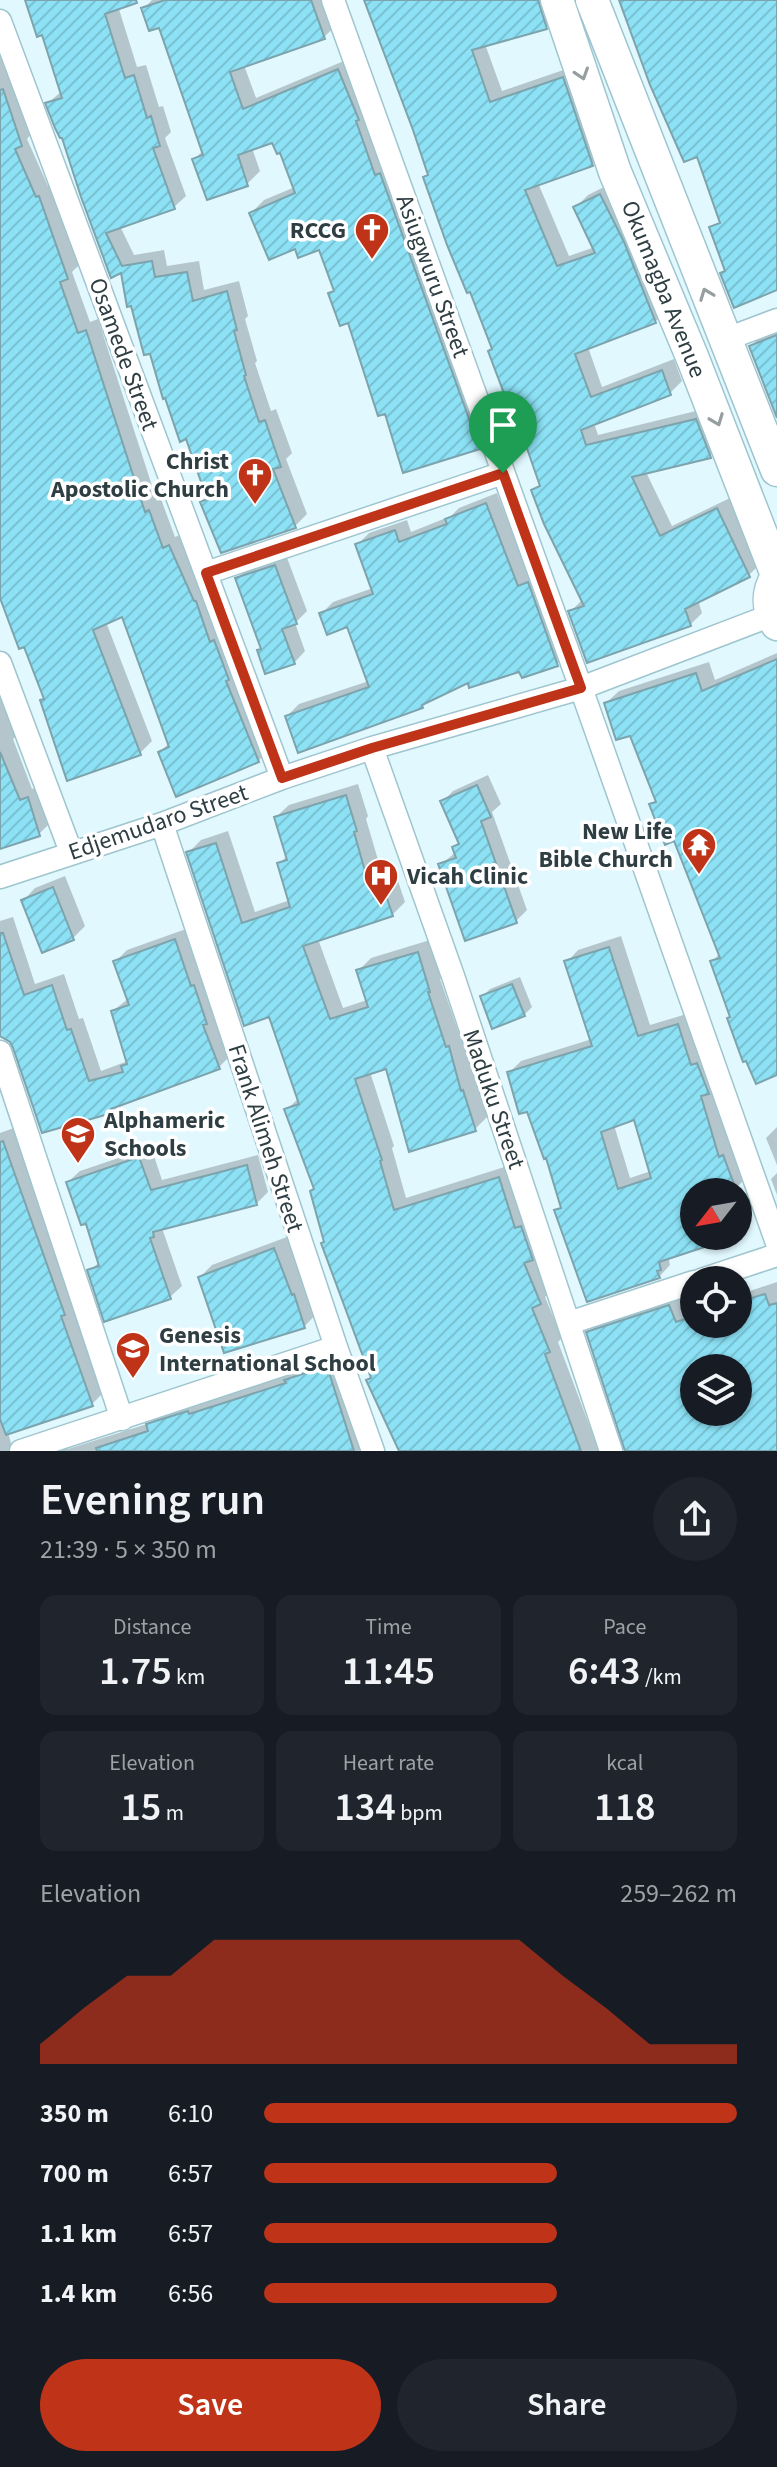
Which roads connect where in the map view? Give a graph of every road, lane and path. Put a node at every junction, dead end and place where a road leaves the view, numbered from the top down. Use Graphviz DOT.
graph roads {
  1 [pos="333,0"];
  2 [pos="557,0"];
  3 [pos="592,0"];
  4 [pos="0,21"];
  5 [pos="777,320"];
  6 [pos="724,340"];
  7 [pos="777,470"];
  8 [pos="503,473"];
  9 [pos="206,573"];
  10 [pos="777,576"];
  11 [pos="774,619"];
  12 [pos="0,663"];
  13 [pos="581,688"];
  14 [pos="372,748"];
  15 [pos="282,778"];
  16 [pos="162,824"];
  17 [pos="71,852"];
  18 [pos="0,877"];
  19 [pos="0,1052"];
  20 [pos="10,1113"];
  21 [pos="777,1243"];
  22 [pos="777,1255"];
  23 [pos="744,1266"];
  24 [pos="680,1287"];
  25 [pos="569,1323"];
  26 [pos="336,1347"];
  27 [pos="122,1419"];
  28 [pos="21,1451"];
  29 [pos="373,1451"];
  30 [pos="611,1451"];
  1 -- 8 [label="street, Asiugwuru Street"];
  2 -- 10 [label="main road, Okumagba Avenue, one-way"];
  6 -- 3 [label="main road, Okumagba Avenue, one-way"];
  4 -- 9 [label="street, Osamede Street"];
  5 -- 6 [label="street"];
  6 -- 7 [label="main road, Okumagba Avenue"];
  8 -- 9 [label="street"];
  8 -- 13 [label="street, Asiugwuru Street"];
  9 -- 15 [label="street, Osamede Street"];
  10 -- 11 [label="main road"];
  11 -- 13 [label="street, Edjemudaro Street"];
  12 -- 17 [label="street"];
  13 -- 14 [label="street, Edjemudaro Street"];
  13 -- 21 [label="street, Asiugwuru Street"];
  14 -- 15 [label="street, Edjemudaro Street"];
  14 -- 25 [label="street, Maduku Street"];
  15 -- 16 [label="street, Edjemudaro Street"];
  16 -- 17 [label="street, Edjemudaro Street"];
  16 -- 26 [label="street, Frank Alimeh Street"];
  17 -- 18 [label="street, Edjemudaro Street"];
  19 -- 20 [label="street"];
  20 -- 27 [label="street"];
  22 -- 23 [label="street"];
  24 -- 25 [label="street"];
  25 -- 30 [label="street, Maduku Street"];
  26 -- 27 [label="street"];
  26 -- 29 [label="street, Frank Alimeh Street"];
  27 -- 28 [label="street"];
}
